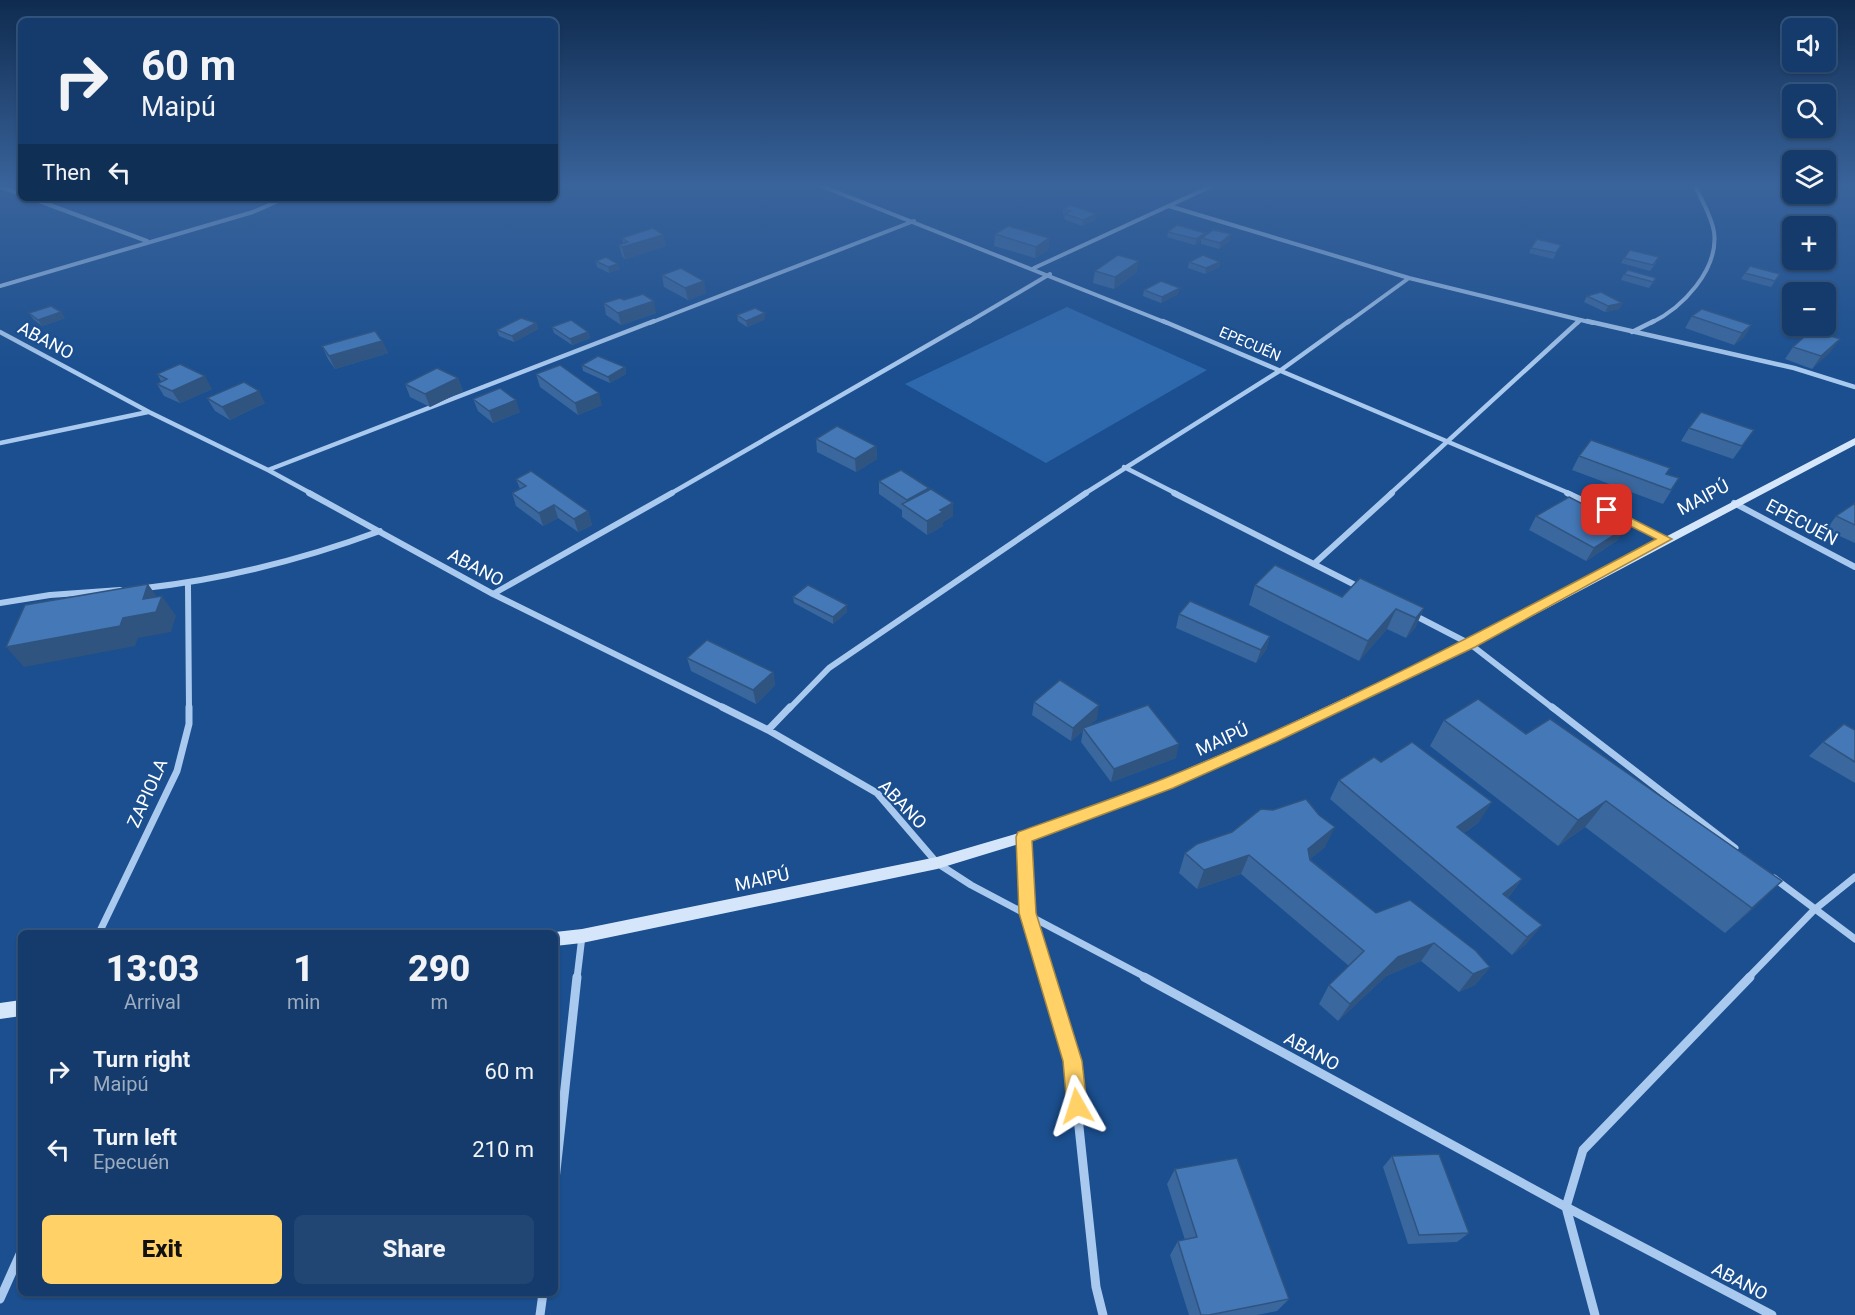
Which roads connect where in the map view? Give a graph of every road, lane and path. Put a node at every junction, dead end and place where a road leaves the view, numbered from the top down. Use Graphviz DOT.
graph roads {
  1 [pos="130,246"];
  2 [pos="849,246"];
  3 [pos="979,246"];
  4 [pos="1080,246"];
  5 [pos="1304,246"];
  6 [pos="1714,246"];
  7 [pos="1033,268"];
  8 [pos="1050,274"];
  9 [pos="1409,278"];
  10 [pos="0,286"];
  11 [pos="1580,320"];
  12 [pos="0,332"];
  13 [pos="1631,333"];
  14 [pos="1281,370"];
  15 [pos="1855,387"];
  16 [pos="149,412"];
  17 [pos="1448,440"];
  18 [pos="1855,441"];
  19 [pos="0,443"];
  20 [pos="1124,467"];
  21 [pos="268,470"];
  22 [pos="1734,503"];
  23 [pos="380,531"];
  24 [pos="1666,539"];
  25 [pos="1315,563"];
  26 [pos="1855,567"];
  27 [pos="188,585"];
  28 [pos="142,588"];
  29 [pos="130,589"];
  30 [pos="1366,590"];
  31 [pos="493,594"];
  32 [pos="0,603"];
  33 [pos="1408,612"];
  34 [pos="1470,644"];
  35 [pos="768,730"];
  36 [pos="1024,837"];
  37 [pos="1740,852"];
  38 [pos="937,862"];
  39 [pos="1768,874"];
  40 [pos="1855,877"];
  41 [pos="1814,910"];
  42 [pos="1027,913"];
  43 [pos="100,930"];
  44 [pos="582,936"];
  45 [pos="558,939"];
  46 [pos="1855,939"];
  47 [pos="18,1008"];
  48 [pos="0,1011"];
  49 [pos="558,1153"];
  50 [pos="1566,1207"];
  51 [pos="18,1259"];
  52 [pos="543,1296"];
  53 [pos="0,1299"];
  54 [pos="540,1315"];
  55 [pos="1103,1315"];
  56 [pos="1595,1315"];
  57 [pos="1772,1315"];
  1 -- 10 [label="street"];
  2 -- 21 [label="street"];
  3 -- 7 [label="street, EPECUÉN"];
  4 -- 7 [label="street"];
  5 -- 9 [label="street"];
  6 -- 13 [label="street"];
  7 -- 8 [label="street, EPECUÉN"];
  8 -- 14 [label="street, EPECUÉN"];
  8 -- 31 [label="street"];
  9 -- 11 [label="street"];
  9 -- 14 [label="street"];
  11 -- 13 [label="street"];
  11 -- 17 [label="street"];
  12 -- 16 [label="street, ABANO"];
  13 -- 15 [label="street"];
  14 -- 17 [label="street, EPECUÉN"];
  14 -- 20 [label="street"];
  16 -- 19 [label="street"];
  16 -- 21 [label="street, ABANO"];
  17 -- 24 [label="street, EPECUÉN"];
  17 -- 25 [label="street"];
  18 -- 22 [label="main road, MAIPÚ"];
  20 -- 25 [label="street"];
  20 -- 35 [label="street"];
  21 -- 23 [label="street, ABANO"];
  22 -- 24 [label="main road, MAIPÚ"];
  22 -- 26 [label="street, EPECUÉN"];
  23 -- 27 [label="street"];
  23 -- 31 [label="street, ABANO"];
  24 -- 34 [label="main road, MAIPÚ"];
  25 -- 30 [label="street"];
  27 -- 28 [label="street"];
  27 -- 43 [label="street, ZAPIOLA"];
  29 -- 32 [label="street"];
  31 -- 35 [label="street, ABANO"];
  33 -- 34 [label="street"];
  34 -- 36 [label="main road, MAIPÚ"];
  34 -- 37 [label="street"];
  35 -- 38 [label="street, ABANO"];
  36 -- 38 [label="main road, MAIPÚ"];
  36 -- 42 [label="street"];
  38 -- 42 [label="street, ABANO"];
  38 -- 44 [label="main road, MAIPÚ"];
  39 -- 41 [label="street"];
  40 -- 41 [label="street"];
  41 -- 46 [label="street"];
  41 -- 50 [label="street"];
  42 -- 50 [label="street, ABANO"];
  42 -- 55 [label="street"];
  44 -- 45 [label="main road, MAIPÚ"];
  44 -- 49 [label="street"];
  47 -- 48 [label="main road"];
  50 -- 56 [label="street"];
  50 -- 57 [label="street, ABANO"];
  51 -- 53 [label="street"];
  52 -- 54 [label="street"];
}
